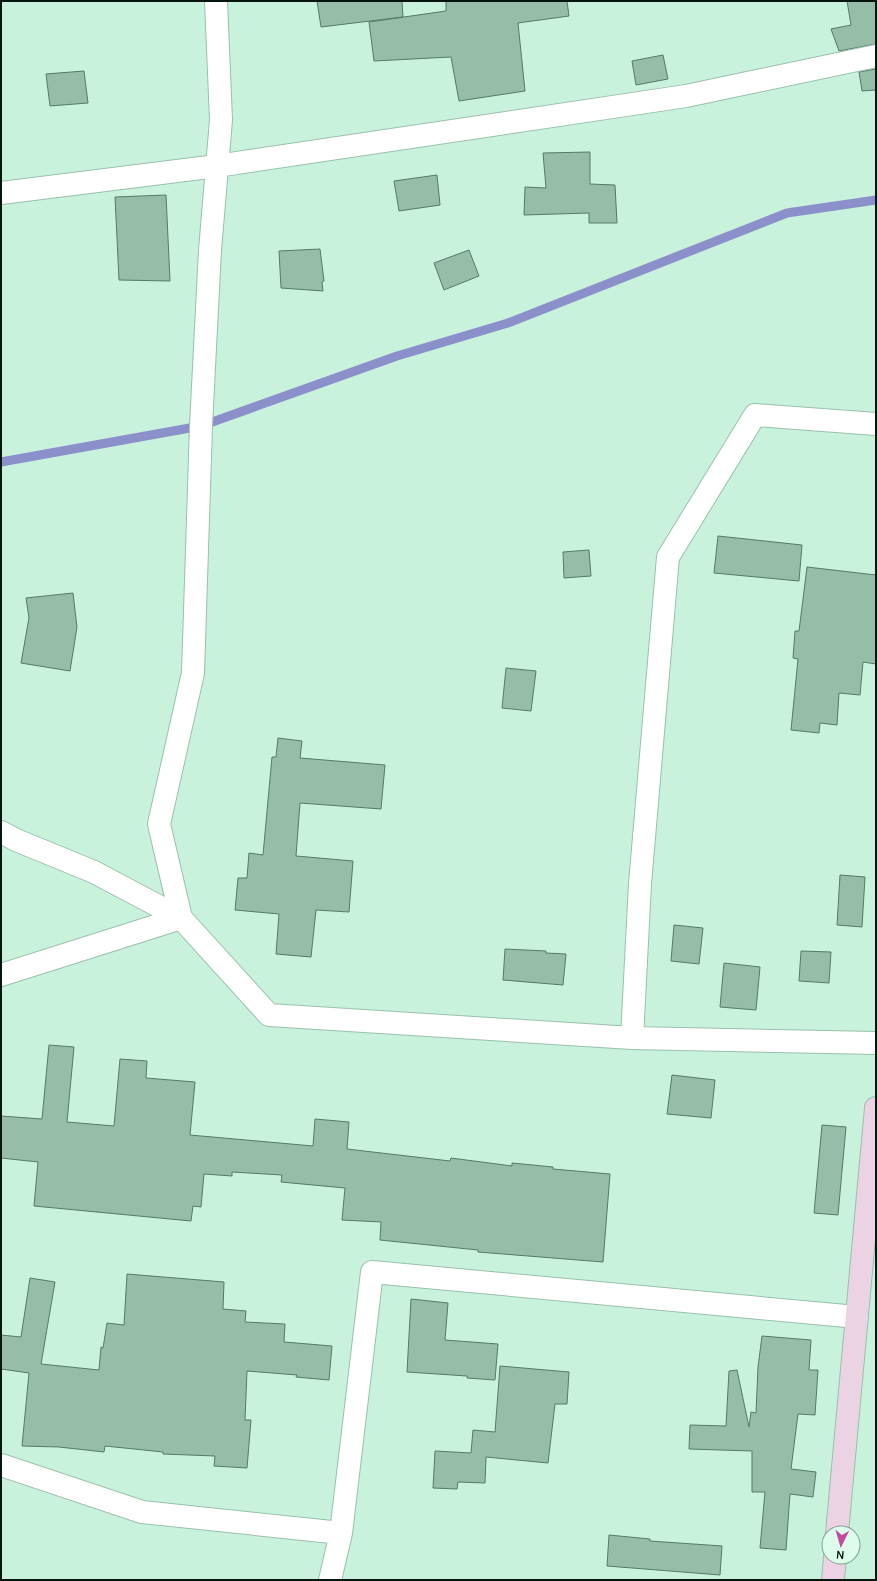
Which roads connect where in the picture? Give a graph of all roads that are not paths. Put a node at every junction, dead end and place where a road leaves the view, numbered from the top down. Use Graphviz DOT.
graph roads {
  1 [pos="216,1"];
  2 [pos="876,56"];
  3 [pos="217,166"];
  4 [pos="1,193"];
  5 [pos="876,424"];
  6 [pos="1,832"];
  7 [pos="181,918"];
  8 [pos="1,975"];
  9 [pos="632,1038"];
  10 [pos="876,1043"];
  11 [pos="876,1108"];
  12 [pos="857,1317"];
  13 [pos="1,1465"];
  14 [pos="838,1525"];
  15 [pos="341,1533"];
  16 [pos="834,1565"];
  17 [pos="330,1580"];
  18 [pos="832,1580"];
  1 -- 3 [label="street"];
  2 -- 3 [label="street"];
  3 -- 4 [label="street"];
  3 -- 7 [label="street"];
  5 -- 9 [label="street"];
  6 -- 7 [label="street"];
  7 -- 8 [label="street"];
  7 -- 9 [label="street"];
  9 -- 10 [label="street"];
  11 -- 12 [label="street"];
  12 -- 14 [label="street"];
  12 -- 15 [label="street"];
  13 -- 15 [label="street"];
  15 -- 17 [label="street"];
  16 -- 18 [label="street"];
}
